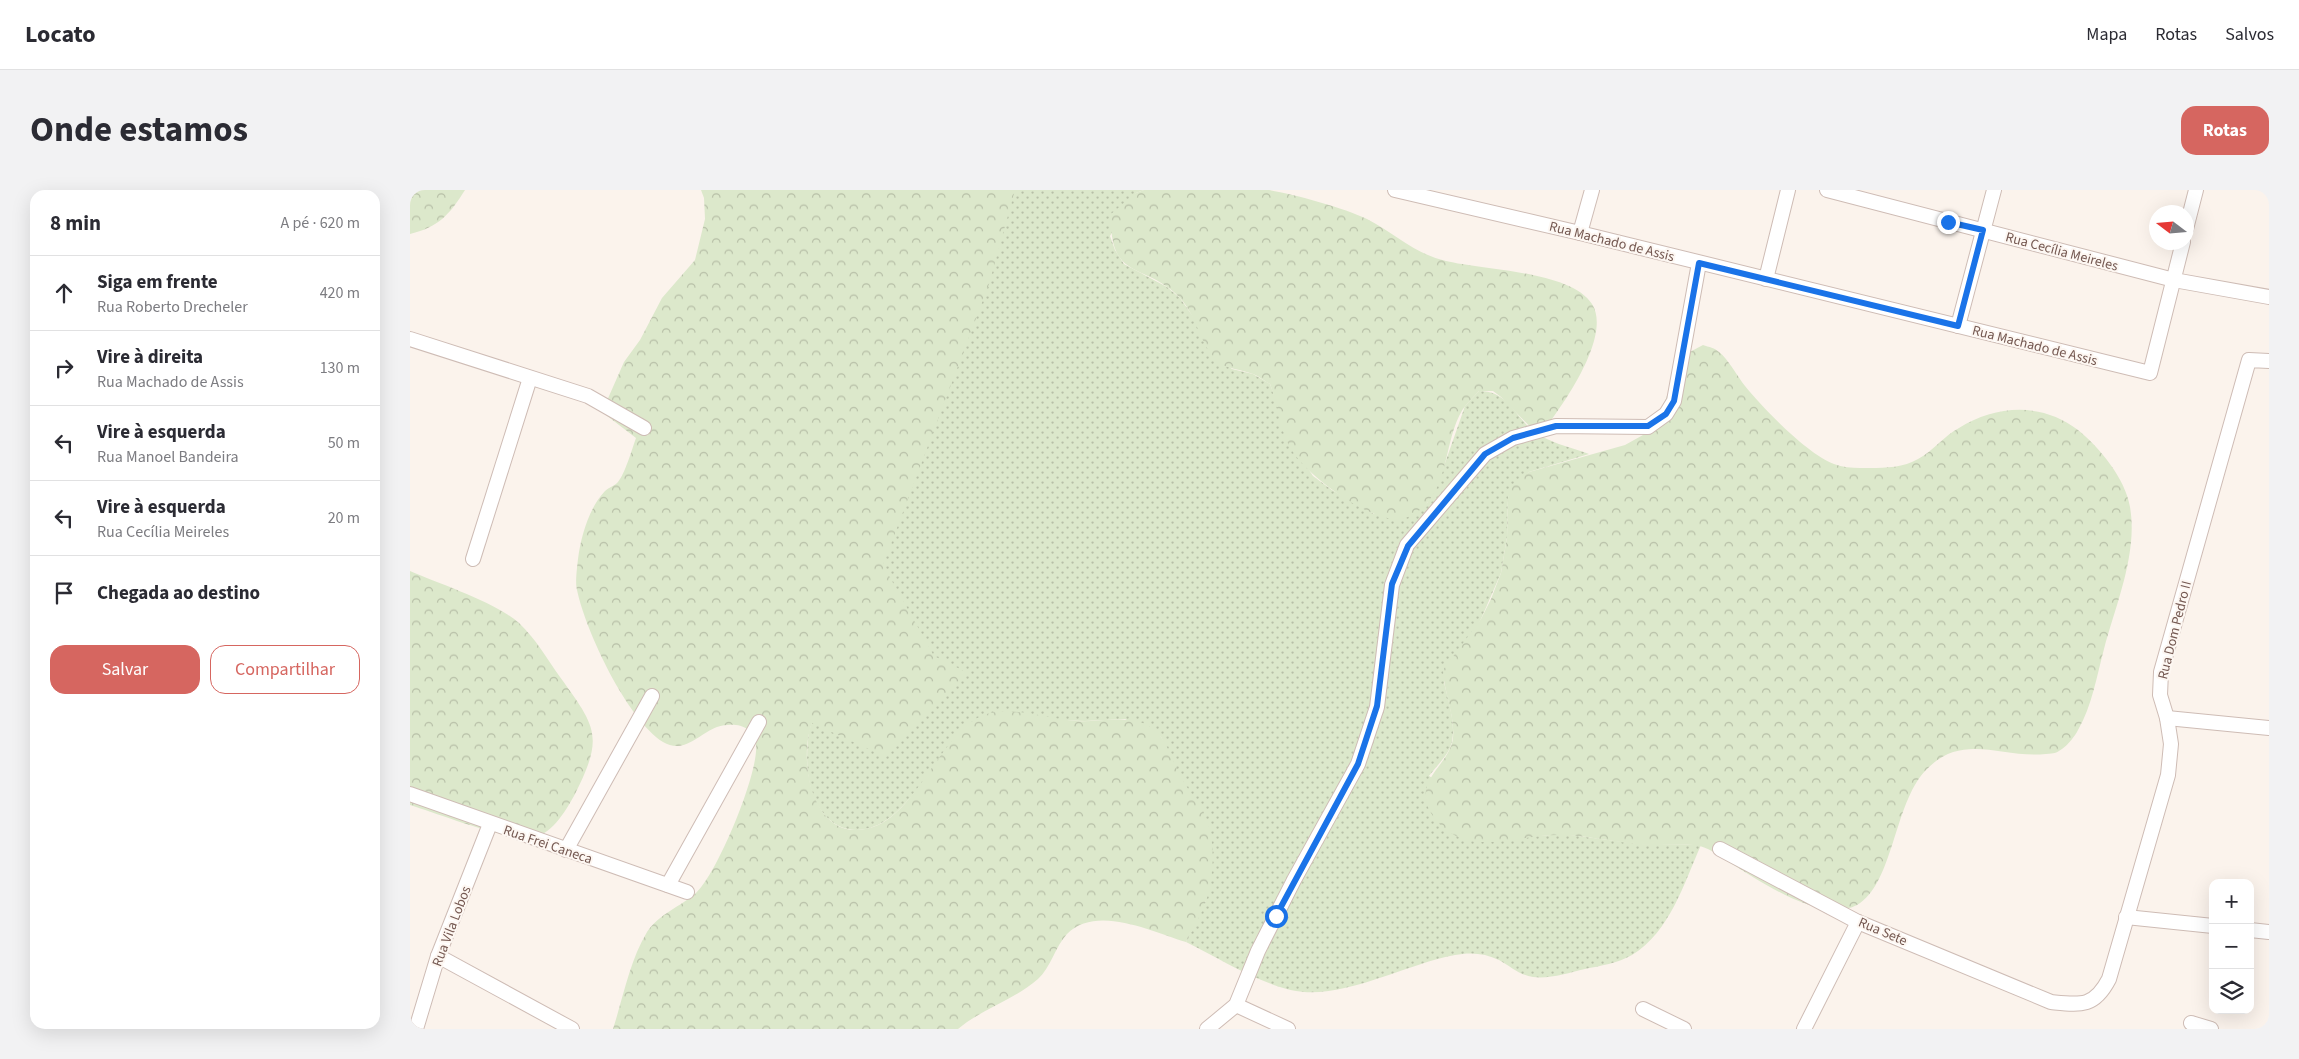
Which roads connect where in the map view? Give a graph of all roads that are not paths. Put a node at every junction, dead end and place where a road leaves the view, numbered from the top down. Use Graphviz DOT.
graph roads {
  1 [pos="1394,190"];
  2 [pos="1592,190"];
  3 [pos="1788,190"];
  4 [pos="1827,190"];
  5 [pos="1994,190"];
  6 [pos="2196,190"];
  7 [pos="2192,205"];
  8 [pos="1983,230"];
  9 [pos="1580,233"];
  10 [pos="2181,250"];
  11 [pos="1699,263"];
  12 [pos="1766,279"];
  13 [pos="2174,280"];
  14 [pos="2269,297"];
  15 [pos="1958,326"];
  16 [pos="410,338"];
  17 [pos="2269,362"];
  18 [pos="530,378"];
  19 [pos="644,428"];
  20 [pos="473,558"];
  21 [pos="652,696"];
  22 [pos="2167,718"];
  23 [pos="758,722"];
  24 [pos="2269,728"];
  25 [pos="410,794"];
  26 [pos="490,824"];
  27 [pos="566,850"];
  28 [pos="1720,850"];
  29 [pos="668,885"];
  30 [pos="687,892"];
  31 [pos="2126,917"];
  32 [pos="1858,922"];
  33 [pos="2209,926"];
  34 [pos="2254,930"];
  35 [pos="2269,932"];
  36 [pos="438,956"];
  37 [pos="2051,1002"];
  38 [pos="1236,1005"];
  39 [pos="1642,1009"];
  40 [pos="2191,1023"];
  41 [pos="416,1029"];
  42 [pos="572,1029"];
  43 [pos="1206,1029"];
  44 [pos="1288,1029"];
  45 [pos="1684,1029"];
  46 [pos="1804,1029"];
  47 [pos="2211,1029"];
  1 -- 9 [label="street, Rua Machado de Assis"];
  2 -- 9 [label="street"];
  3 -- 12 [label="street"];
  4 -- 8 [label="street, Rua Cecília Meireles"];
  5 -- 8 [label="street"];
  6 -- 7 [label="street"];
  8 -- 13 [label="street, Rua Cecília Meireles"];
  8 -- 15 [label="street"];
  9 -- 11 [label="street, Rua Machado de Assis"];
  10 -- 13 [label="street"];
  11 -- 12 [label="street, Rua Machado de Assis"];
  11 -- 38 [label="street"];
  12 -- 15 [label="street, Rua Machado de Assis"];
  13 -- 14 [label="street, Rua Cecília Meireles"];
  13 -- 15 [label="street, Rua Machado de Assis"];
  16 -- 18 [label="street"];
  17 -- 22 [label="street, Rua Dom Pedro II"];
  18 -- 19 [label="street"];
  18 -- 20 [label="street"];
  21 -- 27 [label="street"];
  22 -- 24 [label="street"];
  22 -- 31 [label="street, Rua Dom Pedro II"];
  23 -- 29 [label="street"];
  25 -- 26 [label="street, Rua Frei Caneca"];
  26 -- 27 [label="street, Rua Frei Caneca"];
  26 -- 36 [label="street, Rua Vila Lobos"];
  27 -- 29 [label="street, Rua Frei Caneca"];
  28 -- 32 [label="street, Rua Sete"];
  29 -- 30 [label="street, Rua Frei Caneca"];
  31 -- 33 [label="street"];
  31 -- 37 [label="street, Rua Dom Pedro II"];
  32 -- 37 [label="street, Rua Sete"];
  32 -- 46 [label="street"];
  34 -- 35 [label="street"];
  36 -- 41 [label="street, Rua Vila Lobos"];
  36 -- 42 [label="street"];
  38 -- 43 [label="street"];
  38 -- 44 [label="street"];
  39 -- 45 [label="street"];
  40 -- 47 [label="street"];
}
